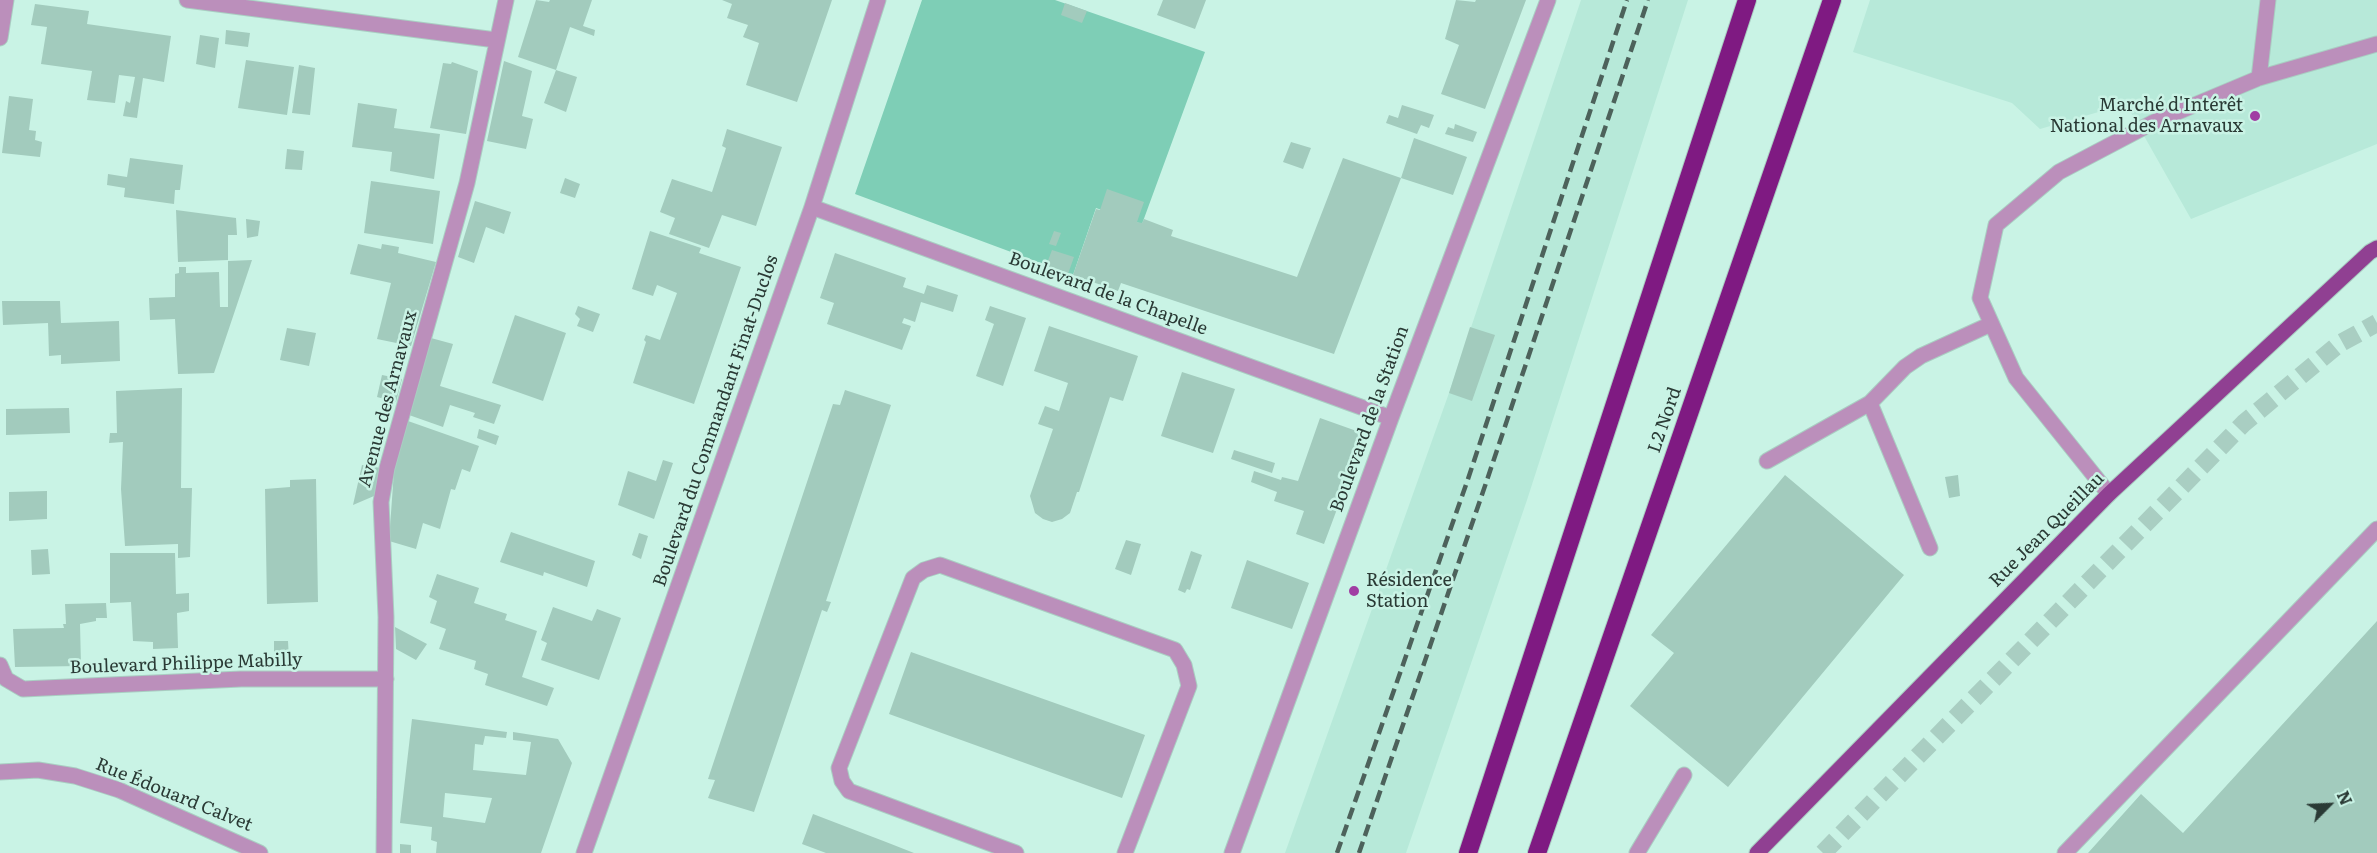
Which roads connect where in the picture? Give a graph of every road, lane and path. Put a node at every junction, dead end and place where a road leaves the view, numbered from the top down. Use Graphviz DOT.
graph roads {
  1 [pos="6,0"];
  2 [pos="187,0"];
  3 [pos="506,0"];
  4 [pos="878,0"];
  5 [pos="1548,0"];
  6 [pos="1747,0"];
  7 [pos="1832,0"];
  8 [pos="2268,0"];
  9 [pos="0,38"];
  10 [pos="496,40"];
  11 [pos="2377,44"];
  12 [pos="2259,78"];
  13 [pos="812,207"];
  14 [pos="2377,248"];
  15 [pos="1991,324"];
  16 [pos="1870,403"];
  17 [pos="1391,418"];
  18 [pos="1767,461"];
  19 [pos="2109,494"];
  20 [pos="2377,529"];
  21 [pos="1930,548"];
  22 [pos="0,665"];
  23 [pos="386,679"];
  24 [pos="0,772"];
  25 [pos="1684,775"];
  26 [pos="260,853"];
  27 [pos="384,853"];
  28 [pos="584,853"];
  29 [pos="1016,853"];
  30 [pos="1125,853"];
  31 [pos="1232,853"];
  32 [pos="1468,853"];
  33 [pos="1537,853"];
  34 [pos="1636,853"];
  35 [pos="1757,853"];
  36 [pos="2065,853"];
  1 -- 9 [label="street"];
  2 -- 10 [label="street"];
  3 -- 10 [label="street, Avenue des Arnavaux"];
  4 -- 13 [label="street, Boulevard du Commandant Finat-Duclos"];
  5 -- 17 [label="street, Boulevard de la Station"];
  6 -- 32 [label="highway"];
  7 -- 33 [label="highway, L2 Nord"];
  8 -- 12 [label="street"];
  10 -- 23 [label="street, Avenue des Arnavaux"];
  11 -- 12 [label="street"];
  12 -- 15 [label="street"];
  13 -- 17 [label="street, Boulevard de la Chapelle"];
  13 -- 28 [label="street, Boulevard du Commandant Finat-Duclos"];
  14 -- 19 [label="main road, Rue Jean Queillau"];
  15 -- 16 [label="street"];
  15 -- 19 [label="street"];
  16 -- 18 [label="street"];
  16 -- 21 [label="street"];
  17 -- 31 [label="street, Boulevard de la Station"];
  19 -- 35 [label="main road, Rue Jean Queillau"];
  20 -- 36 [label="street"];
  22 -- 23 [label="street, Boulevard Philippe Mabilly"];
  23 -- 27 [label="street, Avenue des Arnavaux"];
  24 -- 26 [label="street, Rue Édouard Calvet"];
  25 -- 34 [label="street"];
  29 -- 30 [label="street"];
}
